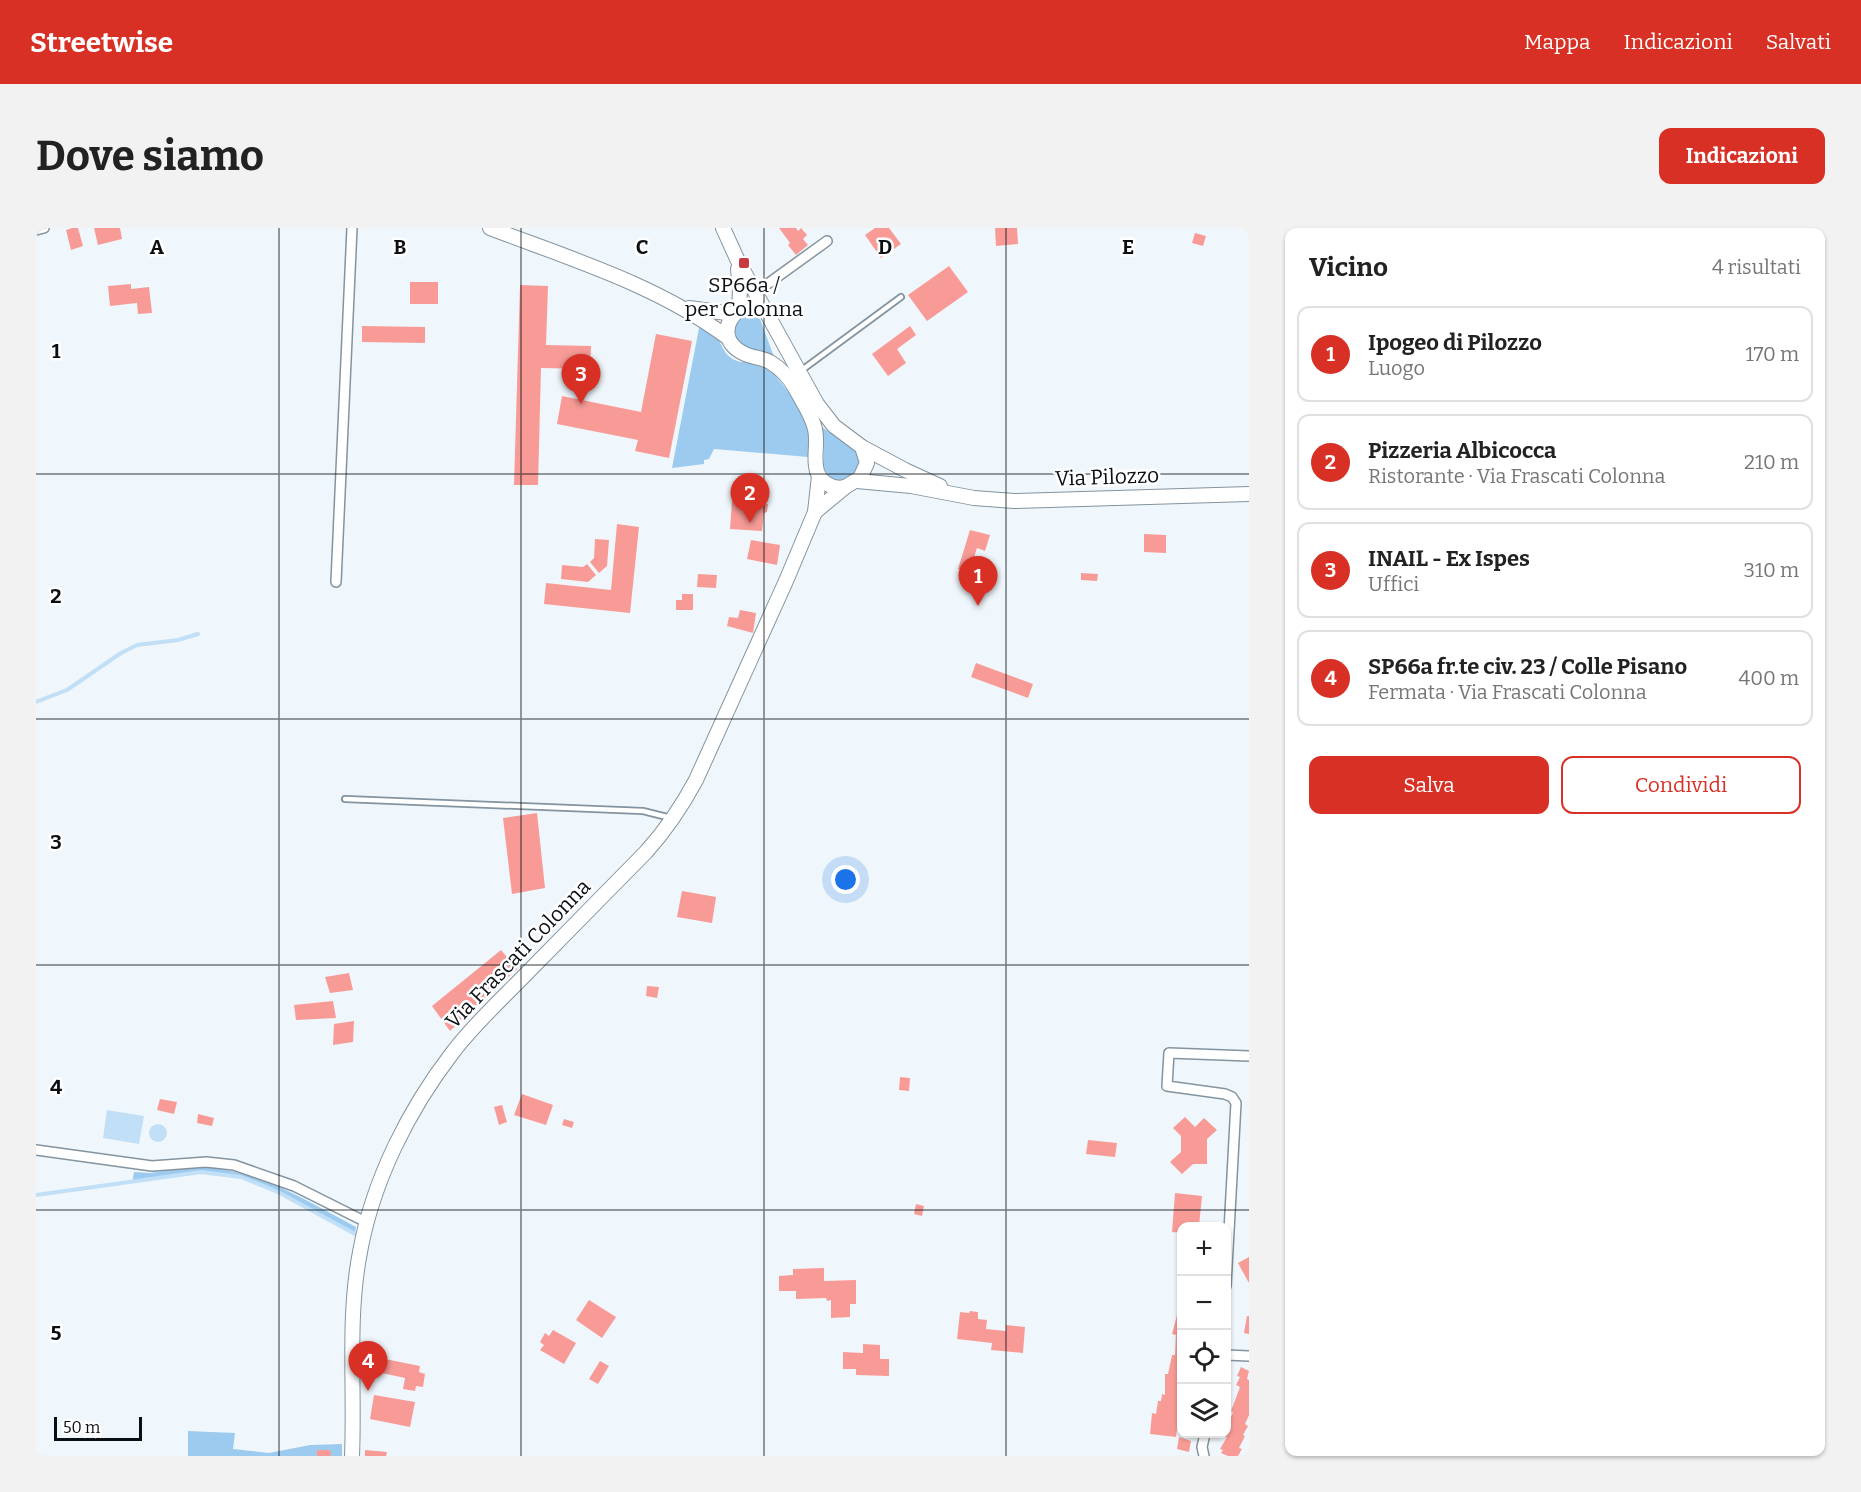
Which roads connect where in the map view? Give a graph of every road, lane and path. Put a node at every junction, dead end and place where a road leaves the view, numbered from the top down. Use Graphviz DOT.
graph roads {
  1 [pos="44,228"];
  2 [pos="352,228"];
  3 [pos="490,228"];
  4 [pos="723,228"];
  5 [pos="36,230"];
  6 [pos="827,241"];
  7 [pos="738,261"];
  8 [pos="755,293"];
  9 [pos="901,297"];
  10 [pos="684,308"];
  11 [pos="766,311"];
  12 [pos="736,312"];
  13 [pos="727,337"];
  14 [pos="799,373"];
  15 [pos="862,447"];
  16 [pos="819,476"];
  17 [pos="851,484"];
  18 [pos="1249,495"];
  19 [pos="967,497"];
  20 [pos="815,512"];
  21 [pos="336,582"];
  22 [pos="345,799"];
  23 [pos="674,819"];
  24 [pos="1249,1056"];
  25 [pos="36,1150"];
  26 [pos="366,1222"];
  27 [pos="1227,1276"];
  28 [pos="1231,1355"];
  29 [pos="1249,1356"];
  30 [pos="1204,1438"];
  31 [pos="352,1456"];
  32 [pos="1204,1456"];
  1 -- 5 [label="street"];
  2 -- 21 [label="street"];
  3 -- 10 [label="street"];
  4 -- 7 [label="street"];
  6 -- 8 [label="street"];
  7 -- 8 [label="street"];
  7 -- 12 [label="street"];
  8 -- 11 [label="street"];
  9 -- 14 [label="lane"];
  10 -- 12 [label="street"];
  10 -- 13 [label="street, Via Frascati Colonna"];
  11 -- 12 [label="street"];
  11 -- 14 [label="street"];
  12 -- 13 [label="street"];
  13 -- 16 [label="street, Via Frascati Colonna"];
  14 -- 15 [label="street"];
  15 -- 17 [label="street"];
  15 -- 19 [label="street, Via Pilozzo"];
  16 -- 17 [label="street"];
  16 -- 20 [label="street, Via Frascati Colonna"];
  17 -- 19 [label="street, Via Pilozzo"];
  17 -- 20 [label="street, Via Frascati Colonna"];
  18 -- 19 [label="street, Via Pilozzo"];
  20 -- 23 [label="street, Via Frascati Colonna"];
  22 -- 23 [label="lane"];
  23 -- 26 [label="street, Via Frascati Colonna"];
  24 -- 27 [label="street"];
  25 -- 26 [label="street"];
  26 -- 31 [label="street, Via Frascati Colonna"];
  28 -- 29 [label="street"];
  30 -- 32 [label="street"];
}
